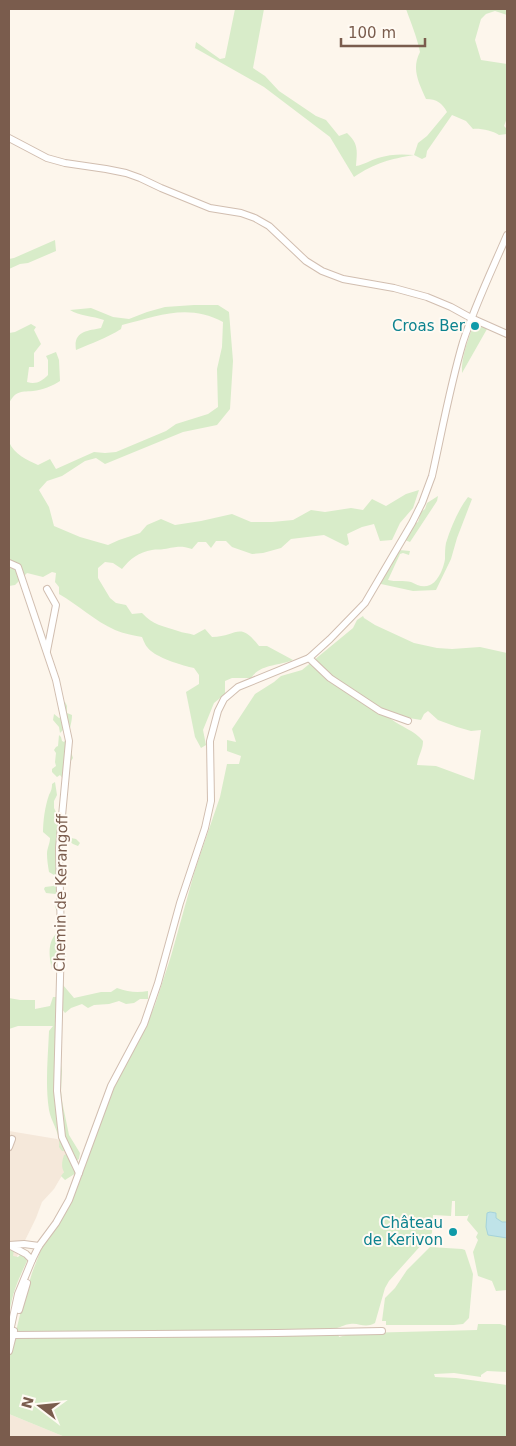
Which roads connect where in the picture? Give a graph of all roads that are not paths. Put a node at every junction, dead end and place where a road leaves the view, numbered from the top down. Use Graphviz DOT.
graph roads {
  1 [pos="9,138"];
  2 [pos="507,235"];
  3 [pos="472,318"];
  4 [pos="507,334"];
  5 [pos="9,563"];
  6 [pos="47,589"];
  7 [pos="47,652"];
  8 [pos="309,658"];
  9 [pos="408,721"];
  10 [pos="12,1139"];
  11 [pos="9,1147"];
  12 [pos="79,1173"];
  13 [pos="9,1246"];
  14 [pos="39,1246"];
  15 [pos="32,1260"];
  16 [pos="382,1331"];
  17 [pos="11,1336"];
  18 [pos="9,1351"];
  1 -- 3 [label="street"];
  2 -- 3 [label="street"];
  3 -- 4 [label="street"];
  3 -- 8 [label="street"];
  5 -- 7 [label="street, Chemin de Kerangoff"];
  6 -- 7 [label="street"];
  7 -- 12 [label="street, Chemin de Kerangoff"];
  8 -- 9 [label="street"];
  8 -- 12 [label="street"];
  10 -- 11 [label="street"];
  12 -- 14 [label="street"];
  13 -- 14 [label="street"];
  13 -- 15 [label="street"];
  14 -- 15 [label="street"];
  14 -- 17 [label="street"];
  15 -- 17 [label="street"];
  16 -- 17 [label="street"];
  17 -- 18 [label="street"];
}
